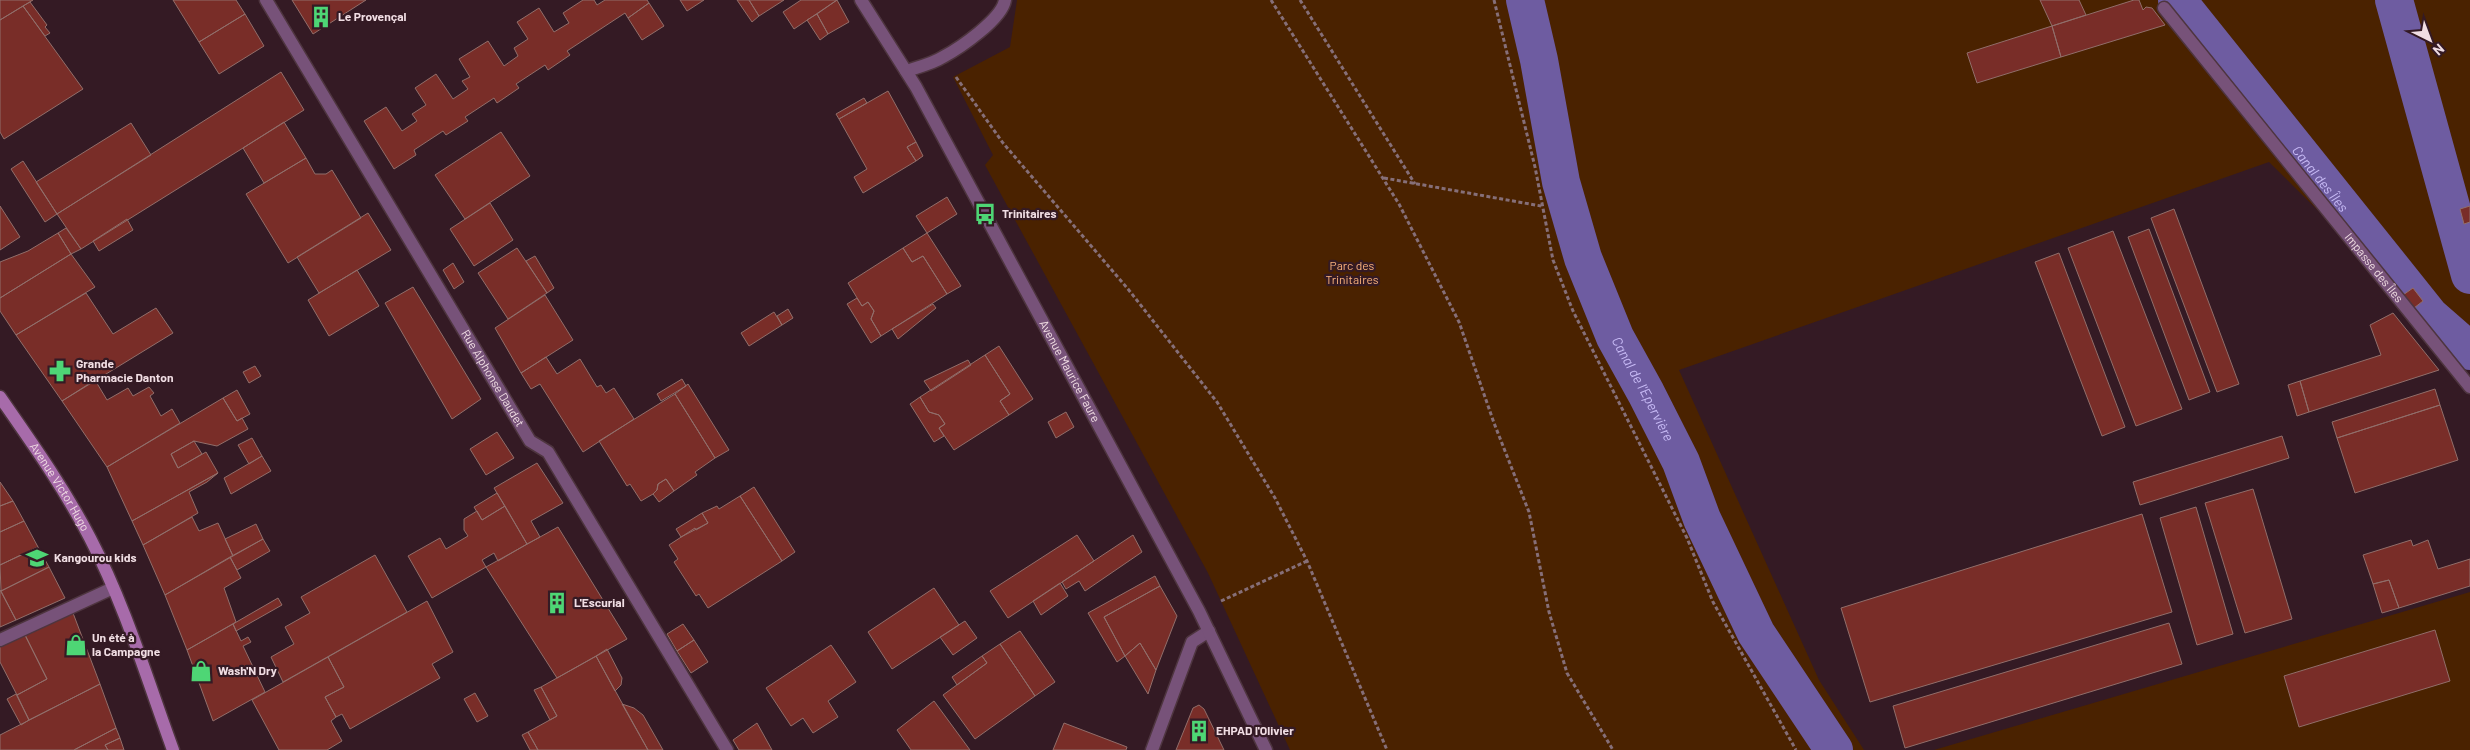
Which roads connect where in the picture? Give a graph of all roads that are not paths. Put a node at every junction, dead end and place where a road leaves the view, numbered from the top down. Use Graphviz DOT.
graph roads {
  1 [pos="266,0"];
  2 [pos="861,0"];
  3 [pos="1005,0"];
  4 [pos="2164,8"];
  5 [pos="906,71"];
  6 [pos="2470,387"];
  7 [pos="1,401"];
  8 [pos="113,588"];
  9 [pos="1209,631"];
  10 [pos="0,640"];
  11 [pos="173,750"];
  12 [pos="727,750"];
  13 [pos="1152,750"];
  14 [pos="1266,750"];
  1 -- 12 [label="street, Rue Alphonse Daudet"];
  2 -- 5 [label="street, Avenue Maurice Faure"];
  3 -- 5 [label="street"];
  4 -- 6 [label="street, Impasse des Îles"];
  5 -- 9 [label="street, Avenue Maurice Faure"];
  7 -- 8 [label="main road, Avenue Victor Hugo"];
  8 -- 10 [label="street"];
  8 -- 11 [label="main road, Avenue Victor Hugo"];
  9 -- 13 [label="street"];
  9 -- 14 [label="street, Avenue Maurice Faure"];
}
